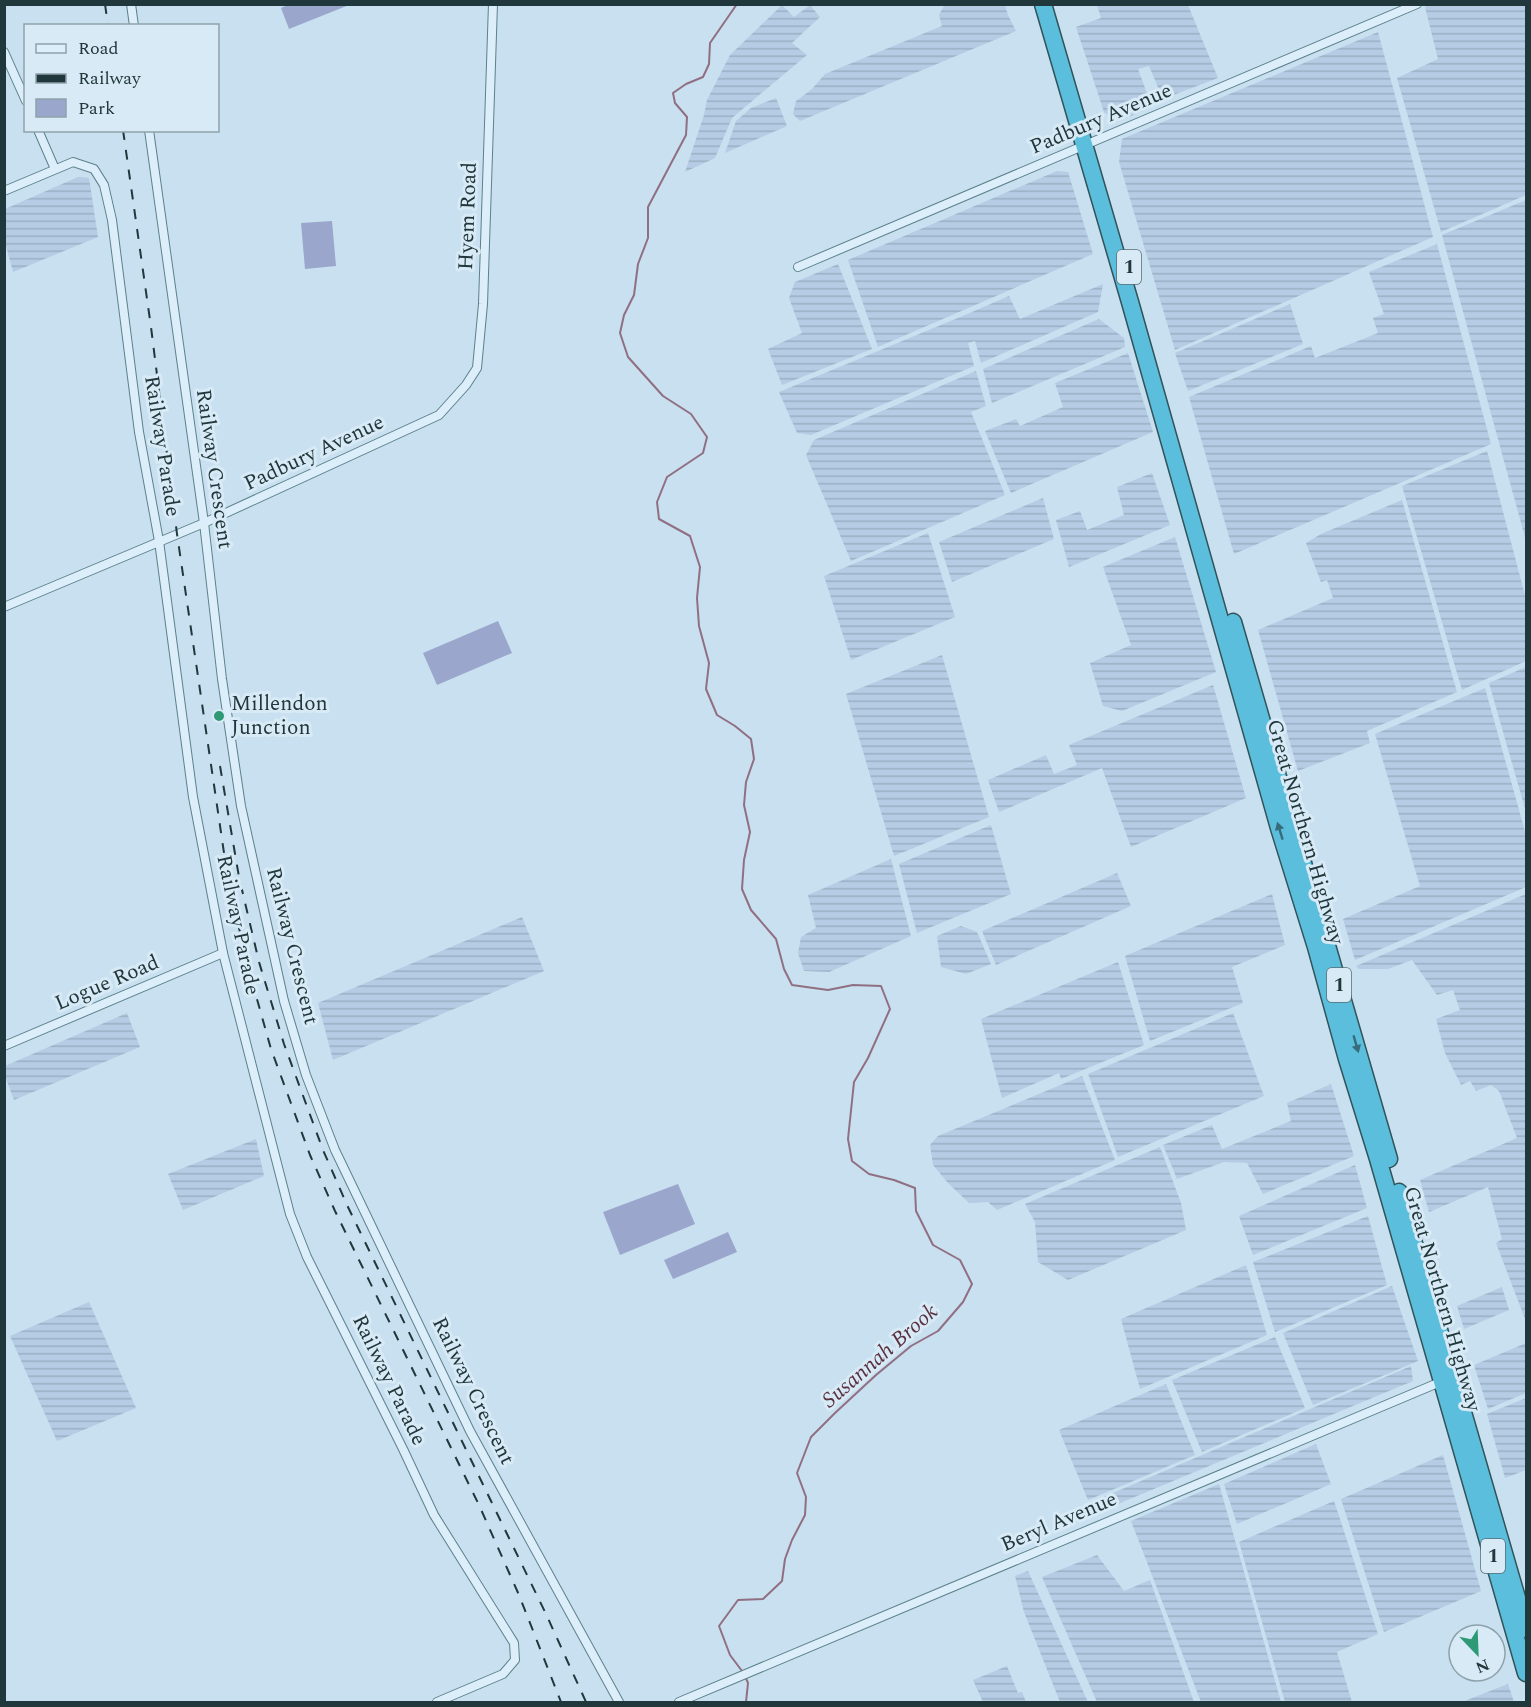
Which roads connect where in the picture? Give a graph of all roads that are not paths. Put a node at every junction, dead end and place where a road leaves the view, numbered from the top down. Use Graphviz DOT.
graph roads {
  1 [pos="131,4"];
  2 [pos="493,4"];
  3 [pos="1043,4"];
  4 [pos="1052,4"];
  5 [pos="1417,4"];
  6 [pos="134,24"];
  7 [pos="4,52"];
  8 [pos="24,97"];
  9 [pos="39,132"];
  10 [pos="149,132"];
  11 [pos="1088,144"];
  12 [pos="55,169"];
  13 [pos="4,190"];
  14 [pos="798,267"];
  15 [pos="439,415"];
  16 [pos="204,523"];
  17 [pos="159,542"];
  18 [pos="4,607"];
  19 [pos="223,954"];
  20 [pos="4,1046"];
  21 [pos="1448,1378"];
  22 [pos="1523,1632"];
  23 [pos="1527,1673"];
  24 [pos="437,1702"];
  25 [pos="619,1702"];
  26 [pos="679,1702"];
  1 -- 6 [label="street"];
  2 -- 15 [label="street, Hyem Road"];
  3 -- 11 [label="highway, Great Northern Highway / 1"];
  4 -- 11 [label="highway, Great Northern Highway / 1"];
  5 -- 11 [label="street, Padbury Avenue"];
  7 -- 8 [label="street"];
  9 -- 12 [label="street"];
  10 -- 16 [label="street, Railway Crescent"];
  11 -- 14 [label="street, Padbury Avenue"];
  11 -- 21 [label="highway, Great Northern Highway / 1"];
  12 -- 13 [label="street, Railway Parade"];
  12 -- 17 [label="street, Railway Parade"];
  15 -- 16 [label="street, Padbury Avenue"];
  16 -- 17 [label="street, Padbury Avenue"];
  16 -- 25 [label="street, Railway Crescent"];
  17 -- 18 [label="street, Padbury Avenue"];
  17 -- 19 [label="street, Railway Parade"];
  19 -- 20 [label="street, Logue Road"];
  19 -- 24 [label="street, Railway Parade"];
  21 -- 22 [label="highway, Great Northern Highway / 1"];
  21 -- 26 [label="street, Beryl Avenue"];
  22 -- 23 [label="highway, Great Northern Highway / 1"];
}
